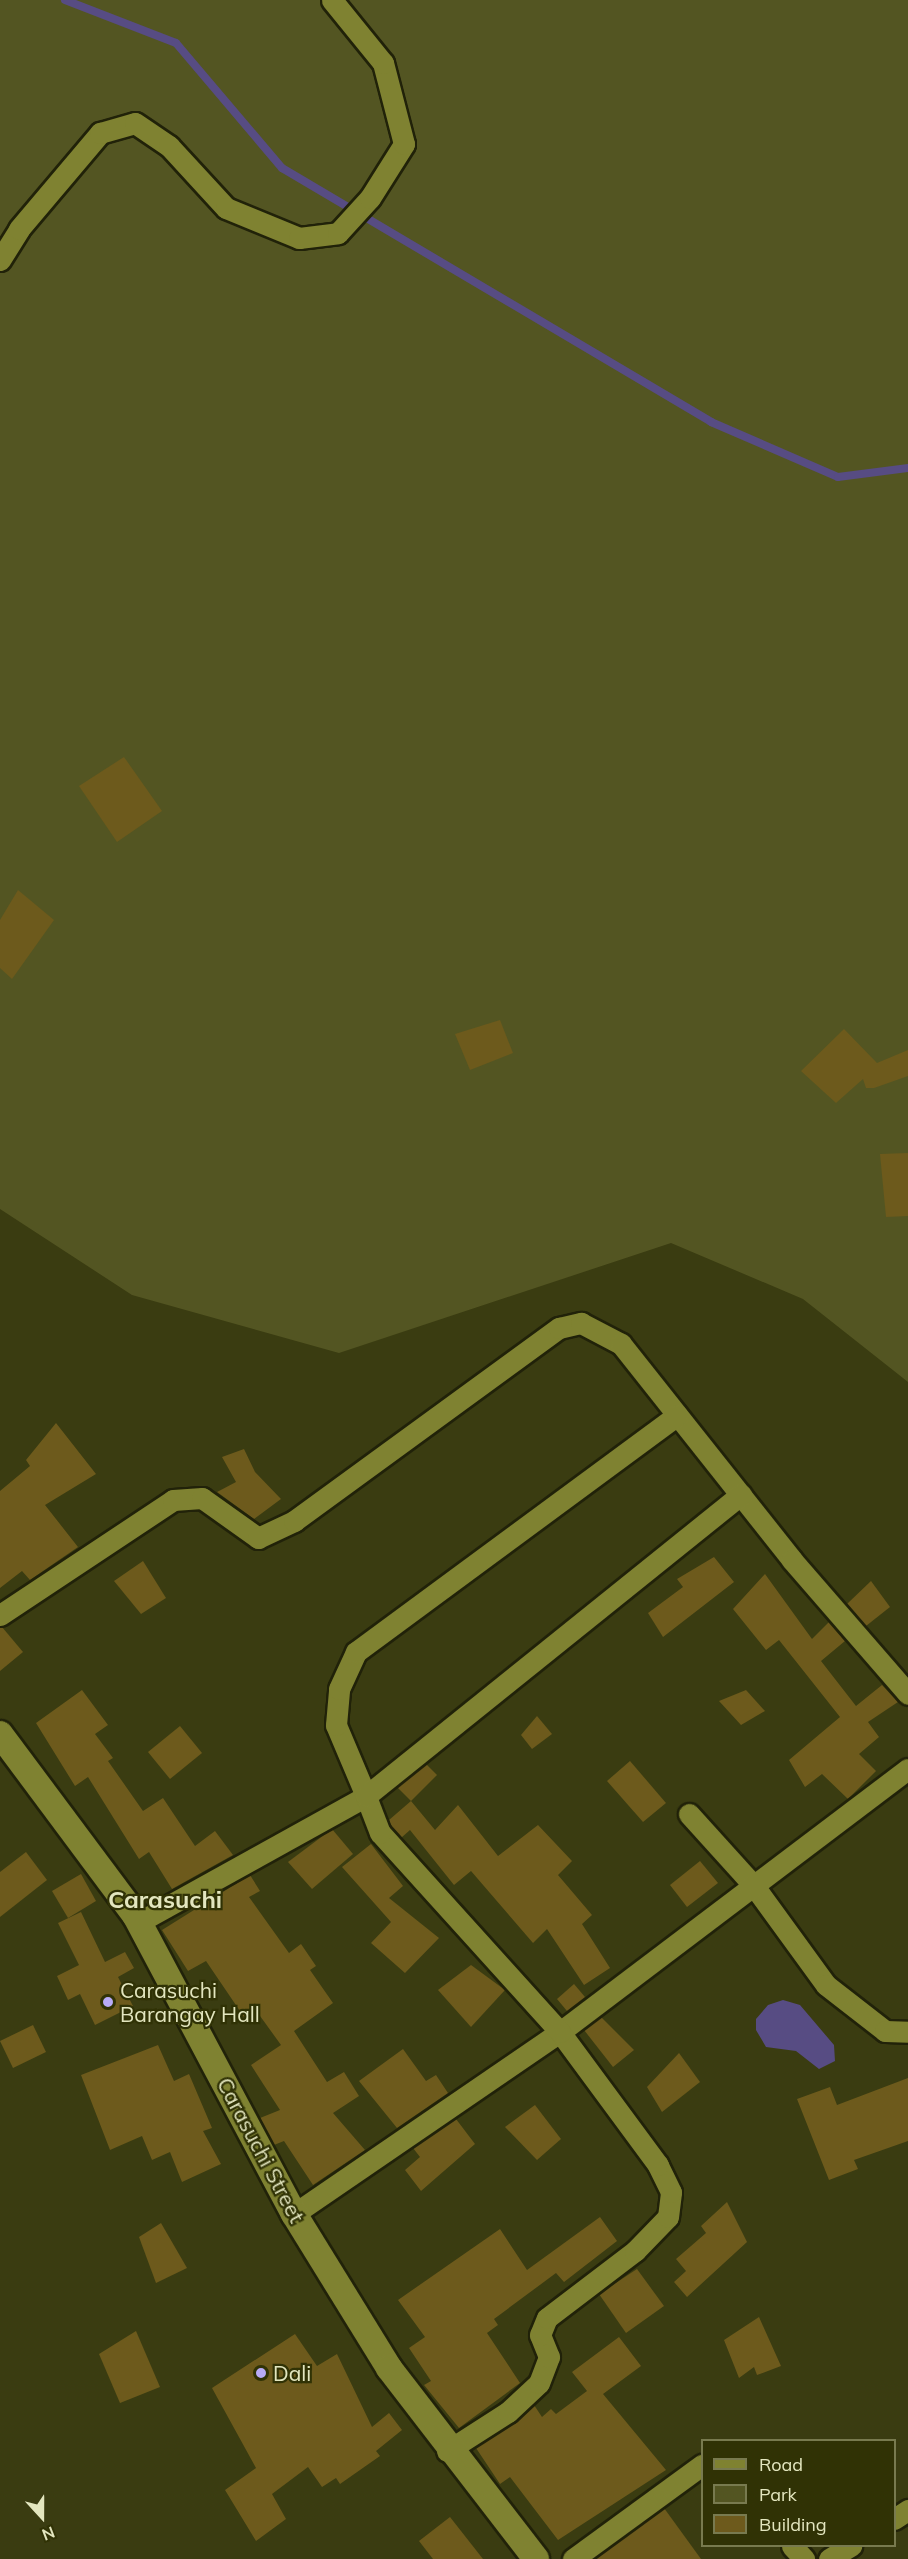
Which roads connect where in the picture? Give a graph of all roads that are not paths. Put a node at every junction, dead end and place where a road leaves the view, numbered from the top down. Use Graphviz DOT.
graph roads {
  1 [pos="332,0"];
  2 [pos="0,260"];
  3 [pos="677,1415"];
  4 [pos="741,1495"];
  5 [pos="0,1615"];
  6 [pos="908,1694"];
  7 [pos="0,1734"];
  8 [pos="908,1769"];
  9 [pos="366,1796"];
  10 [pos="689,1814"];
  11 [pos="754,1887"];
  12 [pos="139,1922"];
  13 [pos="561,2032"];
  14 [pos="908,2032"];
  15 [pos="294,2214"];
  16 [pos="447,2451"];
  17 [pos="701,2466"];
  18 [pos="793,2547"];
  19 [pos="849,2547"];
  20 [pos="536,2559"];
  21 [pos="573,2559"];
  22 [pos="804,2559"];
  23 [pos="829,2559"];
  1 -- 2 [label="street"];
  3 -- 4 [label="street"];
  3 -- 5 [label="street"];
  3 -- 9 [label="street"];
  4 -- 6 [label="street"];
  4 -- 9 [label="street"];
  7 -- 12 [label="street, Carasuchi Street"];
  8 -- 11 [label="street"];
  9 -- 12 [label="street"];
  9 -- 13 [label="street"];
  10 -- 11 [label="street"];
  11 -- 13 [label="street"];
  11 -- 14 [label="street"];
  12 -- 15 [label="street, Carasuchi Street"];
  13 -- 15 [label="street"];
  13 -- 16 [label="street"];
  15 -- 16 [label="street, Carasuchi Street"];
  16 -- 20 [label="street, Carasuchi Street"];
  17 -- 21 [label="street"];
  18 -- 22 [label="street"];
  19 -- 23 [label="street"];
}
